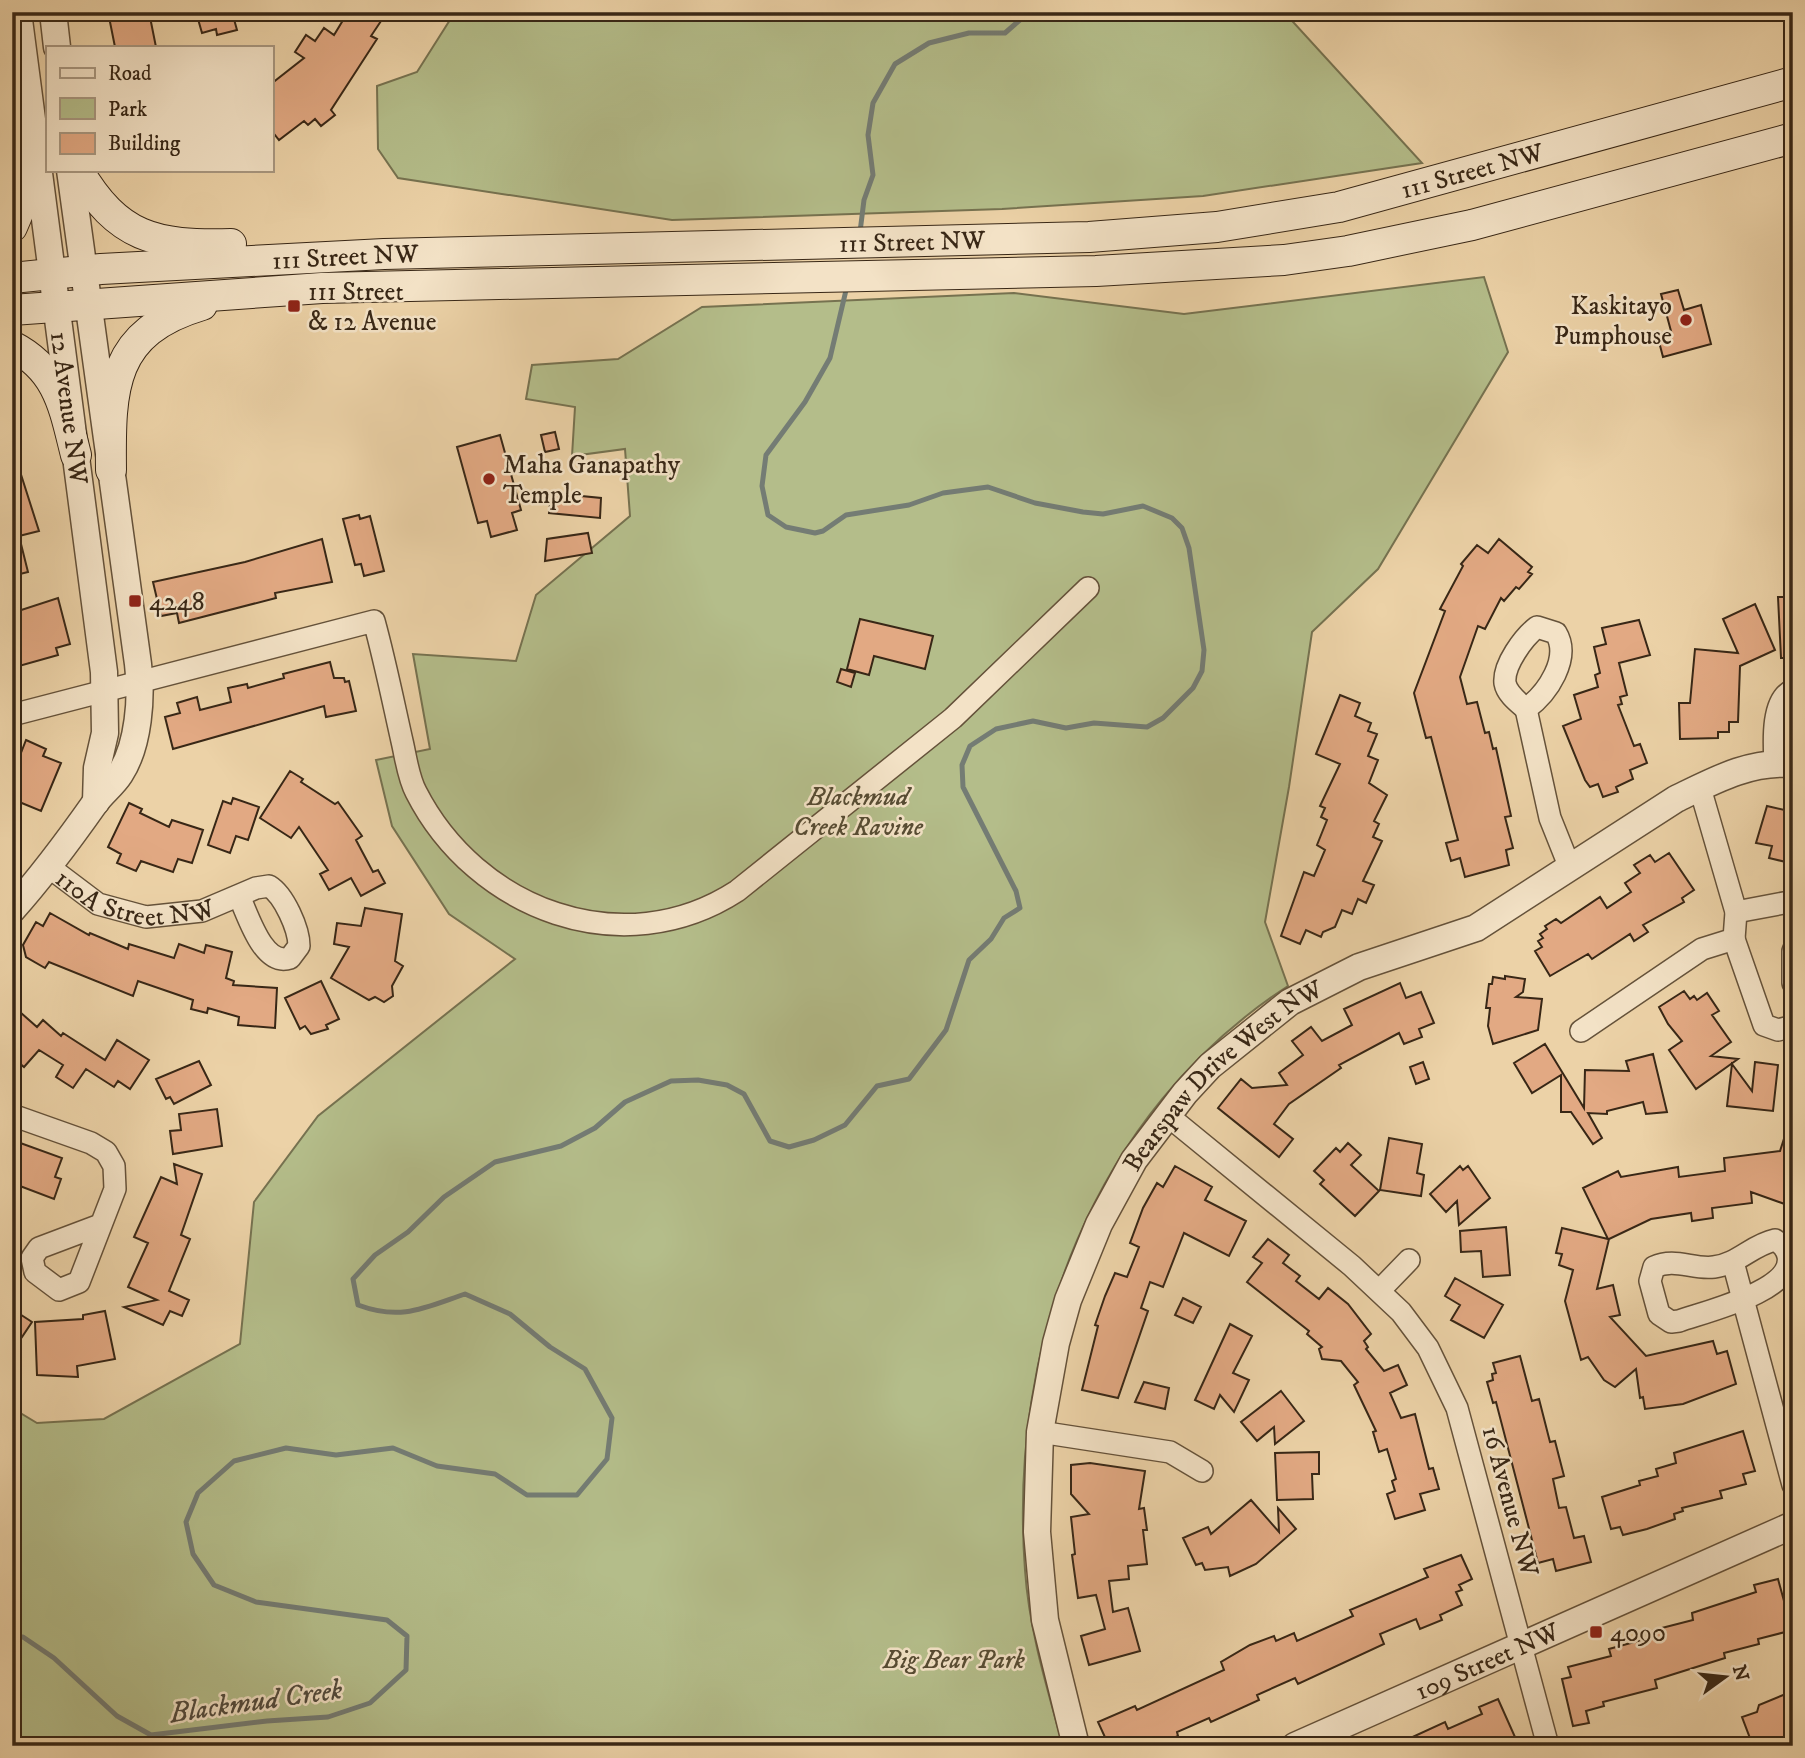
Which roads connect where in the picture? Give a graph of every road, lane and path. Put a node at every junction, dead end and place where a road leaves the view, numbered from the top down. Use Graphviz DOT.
graph roads {
  1 [pos="18,12"];
  2 [pos="53,12"];
  3 [pos="57,46"];
  4 [pos="1793,82"];
  5 [pos="34,136"];
  6 [pos="1793,138"];
  7 [pos="70,172"];
  8 [pos="79,172"];
  9 [pos="12,227"];
  10 [pos="384,254"];
  11 [pos="84,271"];
  12 [pos="53,274"];
  13 [pos="12,278"];
  14 [pos="240,294"];
  15 [pos="87,302"];
  16 [pos="57,305"];
  17 [pos="12,310"];
  18 [pos="12,346"];
  19 [pos="76,455"];
  20 [pos="111,470"];
  21 [pos="1088,588"];
  22 [pos="122,687"];
  23 [pos="1793,690"];
  24 [pos="1526,709"];
  25 [pos="12,715"];
  26 [pos="1784,763"];
  27 [pos="1700,788"];
  28 [pos="96,802"];
  29 [pos="49,867"];
  30 [pos="1570,869"];
  31 [pos="239,896"];
  32 [pos="1793,904"];
  33 [pos="12,909"];
  34 [pos="1735,912"];
  35 [pos="1734,940"];
  36 [pos="1793,951"];
  37 [pos="1793,983"];
  38 [pos="1793,1026"];
  39 [pos="1581,1031"];
  40 [pos="12,1115"];
  41 [pos="1167,1115"];
  42 [pos="100,1225"];
  43 [pos="1409,1260"];
  44 [pos="1732,1262"];
  45 [pos="1380,1290"];
  46 [pos="1743,1298"];
  47 [pos="1041,1432"];
  48 [pos="1202,1471"];
  49 [pos="1793,1485"];
  50 [pos="1793,1525"];
  51 [pos="1521,1645"];
  52 [pos="1076,1746"];
  53 [pos="1295,1746"];
  54 [pos="1548,1746"];
  1 -- 5 [label="street, 12 Avenue NW"];
  2 -- 3 [label="street"];
  4 -- 10 [label="main road, 111 Street NW"];
  5 -- 9 [label="main road"];
  5 -- 12 [label="street, 12 Avenue NW"];
  6 -- 14 [label="main road, 111 Street NW"];
  7 -- 11 [label="street, 12 Avenue NW"];
  8 -- 10 [label="main road"];
  10 -- 11 [label="main road, 111 Street NW"];
  11 -- 12 [label="main road, 111 Street NW"];
  11 -- 15 [label="street, 12 Avenue NW"];
  12 -- 13 [label="main road, 111 Street NW"];
  12 -- 16 [label="street, 12 Avenue NW"];
  14 -- 15 [label="main road, 111 Street NW"];
  14 -- 20 [label="main road"];
  15 -- 16 [label="main road, 111 Street NW"];
  15 -- 20 [label="street, 12 Avenue NW"];
  16 -- 17 [label="main road, 111 Street NW"];
  16 -- 19 [label="street, 12 Avenue NW"];
  18 -- 19 [label="main road"];
  19 -- 22 [label="street, 12 Avenue NW"];
  20 -- 22 [label="street, 12 Avenue NW"];
  21 -- 22 [label="street"];
  22 -- 25 [label="street"];
  22 -- 28 [label="street, 12 Avenue NW"];
  22 -- 28 [label="street, 12 Avenue NW"];
  23 -- 26 [label="street, Bearspaw Drive West NW"];
  24 -- 30 [label="street"];
  26 -- 27 [label="street, Bearspaw Drive West NW"];
  27 -- 30 [label="street, Bearspaw Drive West NW"];
  27 -- 34 [label="street"];
  28 -- 29 [label="street, 12 Avenue NW"];
  29 -- 31 [label="street, 110A Street NW"];
  29 -- 33 [label="street, 110A Street NW"];
  30 -- 41 [label="street, Bearspaw Drive West NW"];
  32 -- 34 [label="street"];
  34 -- 35 [label="street"];
  35 -- 38 [label="street"];
  35 -- 39 [label="street"];
  36 -- 37 [label="street"];
  40 -- 42 [label="street"];
  41 -- 45 [label="street, 16 Avenue NW"];
  41 -- 47 [label="street, Bearspaw Drive West NW"];
  43 -- 45 [label="street"];
  44 -- 46 [label="street"];
  44 -- 46 [label="street"];
  44 -- 46 [label="street"];
  45 -- 51 [label="street, 16 Avenue NW"];
  46 -- 49 [label="street"];
  47 -- 48 [label="street"];
  47 -- 52 [label="street, Bearspaw Drive West NW"];
  50 -- 51 [label="street, 109 Street NW"];
  51 -- 53 [label="street, 109 Street NW"];
  51 -- 54 [label="street, 16 Avenue NW"];
}
